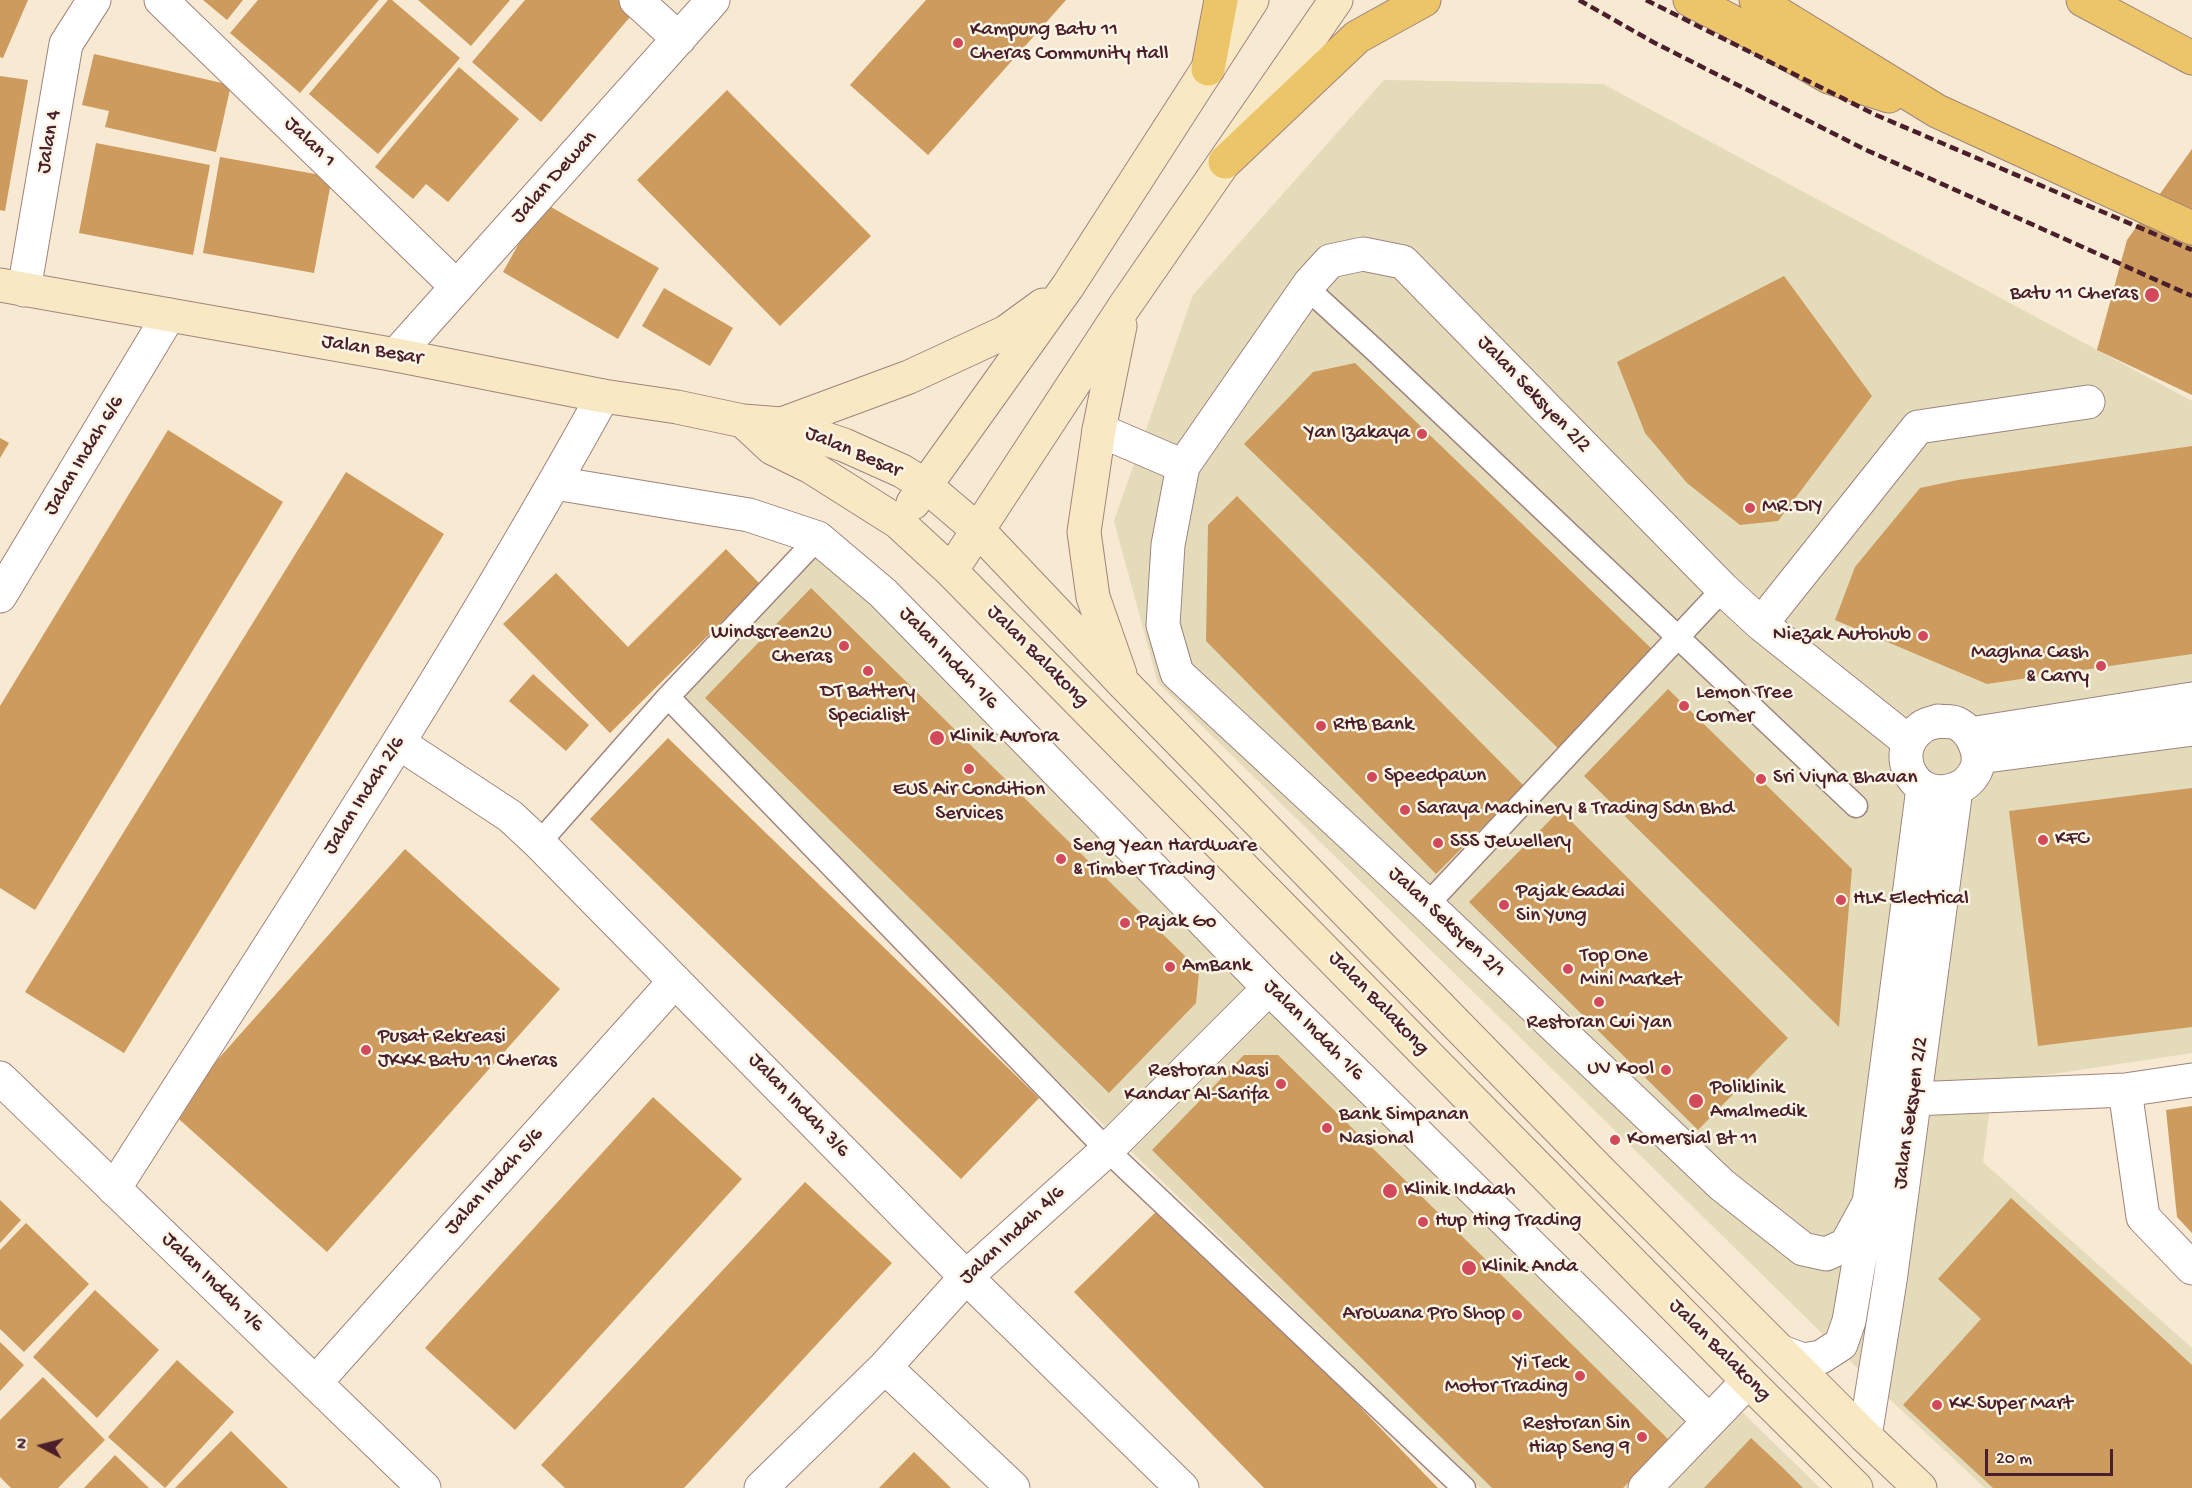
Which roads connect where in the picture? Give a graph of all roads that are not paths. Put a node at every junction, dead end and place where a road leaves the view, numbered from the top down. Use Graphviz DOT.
graph roads {
  1 [pos="94,0"];
  2 [pos="161,0"];
  3 [pos="636,0"];
  4 [pos="713,0"];
  5 [pos="1221,0"];
  6 [pos="1252,0"];
  7 [pos="1336,0"];
  8 [pos="1425,0"];
  9 [pos="1690,0"];
  10 [pos="1756,0"];
  11 [pos="2083,0"];
  12 [pos="679,39"];
  13 [pos="2192,58"];
  14 [pos="1208,69"];
  15 [pos="1937,111"];
  16 [pos="1225,162"];
  17 [pos="2192,228"];
  18 [pos="1068,286"];
  19 [pos="457,287"];
  20 [pos="12,288"];
  21 [pos="1307,288"];
  22 [pos="1124,307"];
  23 [pos="169,315"];
  24 [pos="396,355"];
  25 [pos="603,396"];
  26 [pos="2088,402"];
  27 [pos="743,421"];
  28 [pos="782,424"];
  29 [pos="1099,429"];
  30 [pos="1183,466"];
  31 [pos="555,483"];
  32 [pos="926,486"];
  33 [pos="898,522"];
  34 [pos="979,531"];
  35 [pos="818,538"];
  36 [pos="951,572"];
  37 [pos="1723,589"];
  38 [pos="0,596"];
  39 [pos="1761,624"];
  40 [pos="1678,638"];
  41 [pos="1124,684"];
  42 [pos="668,697"];
  43 [pos="2192,699"];
  44 [pos="2192,729"];
  45 [pos="1909,742"];
  46 [pos="399,743"];
  47 [pos="1975,746"];
  48 [pos="1923,788"];
  49 [pos="1956,789"];
  50 [pos="1856,806"];
  51 [pos="539,843"];
  52 [pos="1427,905"];
  53 [pos="675,981"];
  54 [pos="1269,988"];
  55 [pos="0,1078"];
  56 [pos="2192,1080"];
  57 [pos="2125,1090"];
  58 [pos="1913,1099"];
  59 [pos="1107,1150"];
  60 [pos="114,1189"];
  61 [pos="1869,1203"];
  62 [pos="2192,1268"];
  63 [pos="966,1277"];
  64 [pos="1782,1352"];
  65 [pos="885,1367"];
  66 [pos="1748,1381"];
  67 [pos="315,1383"];
  68 [pos="1709,1421"];
  69 [pos="1865,1436"];
  70 [pos="424,1488"];
  71 [pos="761,1488"];
  72 [pos="1014,1488"];
  73 [pos="1182,1488"];
  74 [pos="1464,1488"];
  75 [pos="1645,1488"];
  76 [pos="1856,1488"];
  77 [pos="1920,1488"];
  1 -- 20 [label="street, Jalan 4"];
  2 -- 19 [label="street, Jalan 1"];
  3 -- 12 [label="street"];
  4 -- 12 [label="street, Jalan Dewan"];
  5 -- 14 [label="highway"];
  6 -- 14 [label="street"];
  7 -- 16 [label="street"];
  8 -- 16 [label="highway"];
  9 -- 15 [label="highway"];
  10 -- 15 [label="highway"];
  11 -- 13 [label="highway"];
  12 -- 19 [label="street, Jalan Dewan"];
  14 -- 18 [label="street"];
  15 -- 17 [label="highway"];
  16 -- 22 [label="street"];
  18 -- 28 [label="street"];
  18 -- 32 [label="street"];
  19 -- 24 [label="street, Jalan Dewan"];
  20 -- 23 [label="street, Jalan Besar"];
  21 -- 30 [label="street, Jalan Seksyen 2/2"];
  21 -- 37 [label="street, Jalan Seksyen 2/2"];
  21 -- 40 [label="lane"];
  22 -- 29 [label="street"];
  22 -- 34 [label="street"];
  23 -- 24 [label="street, Jalan Besar"];
  23 -- 38 [label="street, Jalan Indah 6/6"];
  24 -- 25 [label="street, Jalan Besar"];
  25 -- 27 [label="street, Jalan Besar"];
  25 -- 31 [label="street, Jalan Indah 2/6"];
  26 -- 39 [label="street"];
  27 -- 28 [label="street, Jalan Besar"];
  27 -- 33 [label="street, Jalan Besar"];
  28 -- 32 [label="street, Jalan Besar"];
  29 -- 30 [label="street"];
  29 -- 41 [label="street"];
  30 -- 52 [label="street, Jalan Seksyen 2/1"];
  31 -- 35 [label="street"];
  31 -- 46 [label="street, Jalan Indah 2/6"];
  32 -- 33 [label="street"];
  32 -- 34 [label="street"];
  33 -- 36 [label="street, Jalan Balakong"];
  34 -- 36 [label="street"];
  34 -- 41 [label="street, Jalan Balakong"];
  35 -- 42 [label="lane"];
  35 -- 54 [label="street, Jalan Indah 1/6"];
  36 -- 66 [label="street, Jalan Balakong"];
  37 -- 39 [label="street, Jalan Seksyen 2/2"];
  37 -- 40 [label="lane"];
  39 -- 45 [label="street, Jalan Seksyen 2/2"];
  40 -- 50 [label="lane"];
  40 -- 52 [label="lane"];
  41 -- 64 [label="street, Jalan Balakong"];
  42 -- 51 [label="lane"];
  42 -- 59 [label="lane"];
  43 -- 47 [label="street"];
  44 -- 47 [label="street"];
  45 -- 47 [label="street"];
  45 -- 48 [label="street"];
  46 -- 51 [label="street, Jalan Indah 3/6"];
  46 -- 60 [label="street, Jalan Indah 2/6"];
  47 -- 49 [label="street"];
  48 -- 49 [label="street"];
  48 -- 61 [label="street"];
  49 -- 58 [label="street, Jalan Seksyen 2/2"];
  51 -- 53 [label="street, Jalan Indah 3/6"];
  52 -- 61 [label="street, Jalan Seksyen 2/1"];
  53 -- 63 [label="street, Jalan Indah 3/6"];
  53 -- 67 [label="street, Jalan Indah 5/6"];
  54 -- 59 [label="street, Jalan Indah 4/6"];
  54 -- 68 [label="street, Jalan Indah 1/6"];
  55 -- 60 [label="street, Jalan Indah 1/6"];
  56 -- 57 [label="street"];
  57 -- 58 [label="street"];
  57 -- 62 [label="street"];
  58 -- 69 [label="street, Jalan Seksyen 2/2"];
  59 -- 63 [label="street, Jalan Indah 4/6"];
  59 -- 74 [label="lane"];
  60 -- 67 [label="street, Jalan Indah 1/6"];
  61 -- 64 [label="street"];
  63 -- 65 [label="street, Jalan Indah 4/6"];
  63 -- 73 [label="street, Jalan Indah 3/6"];
  64 -- 69 [label="street, Jalan Balakong"];
  65 -- 71 [label="street, Jalan Indah 4/6"];
  65 -- 72 [label="street"];
  66 -- 68 [label="street"];
  66 -- 76 [label="street, Jalan Balakong"];
  67 -- 70 [label="street, Jalan Indah 1/6"];
  68 -- 75 [label="street"];
  69 -- 77 [label="street, Jalan Balakong"];
}
